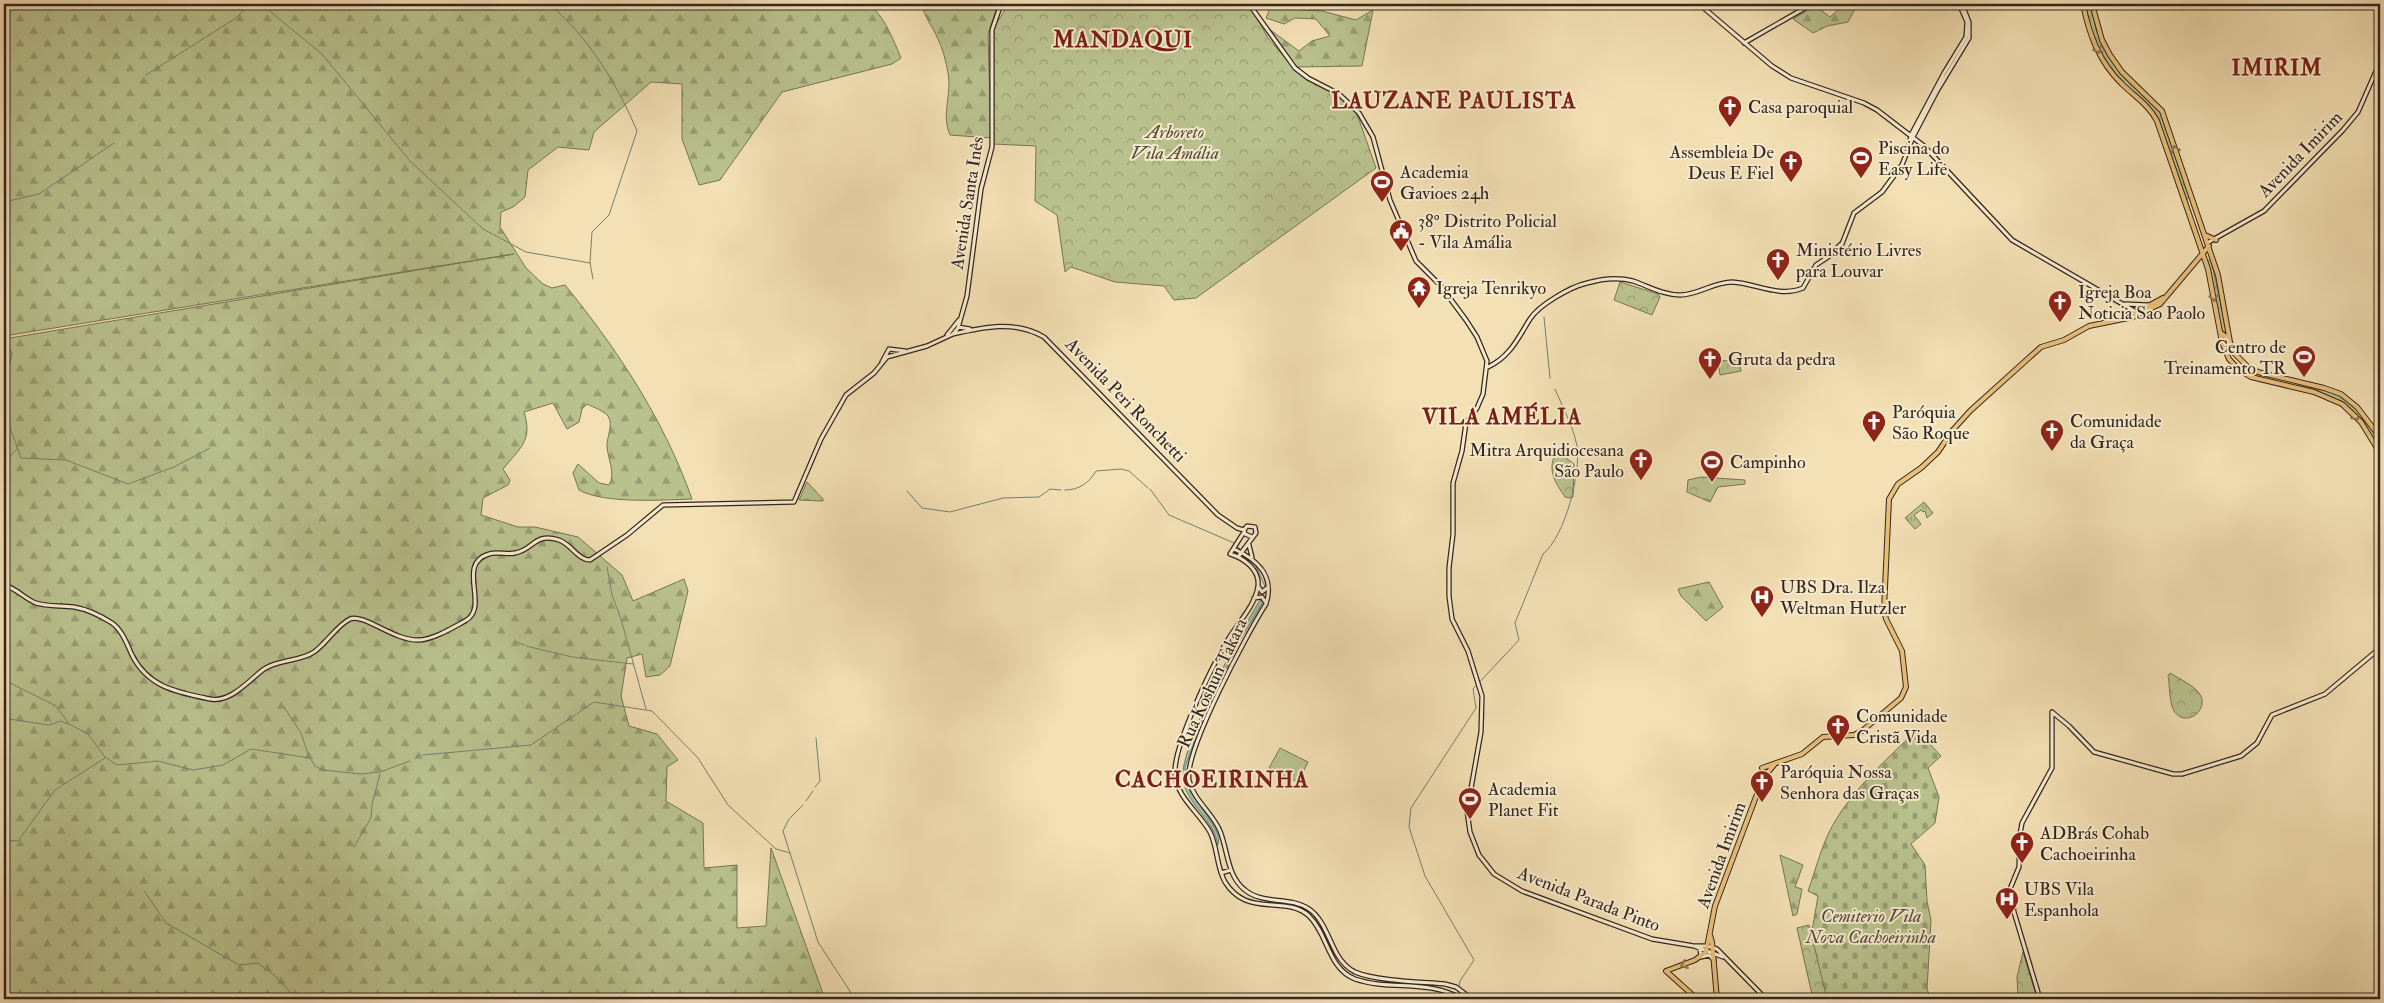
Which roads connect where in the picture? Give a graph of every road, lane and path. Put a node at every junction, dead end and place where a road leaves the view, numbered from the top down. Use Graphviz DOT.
graph roads {
  1 [pos="1002,4"];
  2 [pos="1249,4"];
  3 [pos="1699,4"];
  4 [pos="1812,4"];
  5 [pos="1961,4"];
  6 [pos="2083,4"];
  7 [pos="2092,6"];
  8 [pos="2084,10"];
  9 [pos="1744,43"];
  10 [pos="2380,62"];
  11 [pos="1912,136"];
  12 [pos="2190,195"];
  13 [pos="2183,200"];
  14 [pos="2185,206"];
  15 [pos="2194,206"];
  16 [pos="2195,232"];
  17 [pos="2204,234"];
  18 [pos="2215,240"];
  19 [pos="2208,245"];
  20 [pos="2202,252"];
  21 [pos="2211,255"];
  22 [pos="2205,260"];
  23 [pos="2196,262"];
  24 [pos="2164,298"];
  25 [pos="2125,304"];
  26 [pos="2149,305"];
  27 [pos="2138,313"];
  28 [pos="957,326"];
  29 [pos="971,329"];
  30 [pos="966,331"];
  31 [pos="952,333"];
  32 [pos="2221,333"];
  33 [pos="2232,348"];
  34 [pos="891,349"];
  35 [pos="907,351"];
  36 [pos="892,356"];
  37 [pos="882,362"];
  38 [pos="1488,367"];
  39 [pos="2280,377"];
  40 [pos="2276,384"];
  41 [pos="2314,385"];
  42 [pos="2312,392"];
  43 [pos="2380,437"];
  44 [pos="2380,453"];
  45 [pos="1244,531"];
  46 [pos="1252,537"];
  47 [pos="1249,545"];
  48 [pos="1234,549"];
  49 [pos="1242,553"];
  50 [pos="1238,557"];
  51 [pos="1252,558"];
  52 [pos="4,585"];
  53 [pos="1258,586"];
  54 [pos="1268,587"];
  55 [pos="1254,598"];
  56 [pos="1266,604"];
  57 [pos="2380,648"];
  58 [pos="1774,764"];
  59 [pos="1762,768"];
  60 [pos="1216,854"];
  61 [pos="1226,855"];
  62 [pos="1231,870"];
  63 [pos="1221,873"];
  64 [pos="1710,935"];
  65 [pos="1694,946"];
  66 [pos="1700,948"];
  67 [pos="1706,948"];
  68 [pos="1713,950"];
  69 [pos="1701,957"];
  70 [pos="1723,957"];
  71 [pos="1714,962"];
  72 [pos="1456,987"];
  73 [pos="1453,994"];
  74 [pos="1462,999"];
  75 [pos="1472,999"];
  76 [pos="1697,999"];
  77 [pos="1717,999"];
  78 [pos="1766,999"];
  79 [pos="2040,999"];
  1 -- 28 [label="main road, Avenida Santa Inês"];
  2 -- 38 [label="main road"];
  3 -- 9 [label="main road"];
  4 -- 9 [label="main road"];
  5 -- 11 [label="main road"];
  6 -- 8 [label="main road"];
  7 -- 8 [label="main road"];
  12 -- 7 [label="main road, one-way"];
  8 -- 13 [label="main road, one-way"];
  9 -- 11 [label="main road"];
  10 -- 18 [label="main road, Avenida Imirim"];
  11 -- 25 [label="main road"];
  11 -- 38 [label="main road"];
  12 -- 13 [label="main road"];
  12 -- 15 [label="main road"];
  13 -- 14 [label="main road"];
  14 -- 15 [label="main road"];
  14 -- 16 [label="main road"];
  15 -- 17 [label="main road"];
  16 -- 17 [label="main road"];
  16 -- 20 [label="main road"];
  17 -- 18 [label="main road"];
  17 -- 19 [label="main road"];
  18 -- 19 [label="main road, Avenida Imirim"];
  19 -- 20 [label="main road, Avenida Imirim"];
  19 -- 21 [label="main road"];
  20 -- 22 [label="main road"];
  20 -- 23 [label="main road, Avenida Imirim"];
  21 -- 22 [label="main road"];
  21 -- 33 [label="main road"];
  22 -- 23 [label="main road"];
  22 -- 32 [label="main road, one-way"];
  23 -- 24 [label="main road, Avenida Imirim"];
  24 -- 26 [label="main road, Avenida Imirim"];
  24 -- 27 [label="main road, Avenida Imirim"];
  25 -- 26 [label="main road"];
  25 -- 27 [label="main road"];
  26 -- 27 [label="main road, Avenida Imirim"];
  27 -- 58 [label="main road, Avenida Imirim"];
  28 -- 29 [label="main road"];
  28 -- 30 [label="main road"];
  28 -- 31 [label="main road"];
  29 -- 30 [label="main road"];
  29 -- 45 [label="main road, Avenida Peri Ronchetti"];
  30 -- 31 [label="main road"];
  31 -- 35 [label="main road"];
  32 -- 33 [label="main road"];
  32 -- 40 [label="main road"];
  33 -- 39 [label="main road"];
  34 -- 35 [label="main road"];
  34 -- 36 [label="main road"];
  34 -- 37 [label="main road"];
  35 -- 36 [label="main road"];
  36 -- 37 [label="main road"];
  37 -- 52 [label="main road"];
  38 -- 65 [label="main road, Avenida Parada Pinto"];
  39 -- 40 [label="main road"];
  39 -- 41 [label="main road"];
  40 -- 42 [label="main road"];
  41 -- 42 [label="main road"];
  41 -- 43 [label="main road"];
  42 -- 44 [label="main road, one-way"];
  45 -- 46 [label="main road"];
  45 -- 46 [label="main road"];
  45 -- 48 [label="main road"];
  46 -- 47 [label="main road"];
  47 -- 49 [label="main road"];
  47 -- 51 [label="main road"];
  48 -- 49 [label="main road"];
  48 -- 50 [label="main road"];
  49 -- 50 [label="main road"];
  49 -- 51 [label="main road"];
  50 -- 53 [label="main road"];
  51 -- 54 [label="main road"];
  53 -- 54 [label="main road"];
  53 -- 55 [label="main road, Rua Koshun Takara"];
  54 -- 56 [label="main road"];
  55 -- 56 [label="main road"];
  55 -- 60 [label="main road, Rua Koshun Takara"];
  56 -- 61 [label="main road, Rua Koshun Takara"];
  57 -- 79 [label="main road"];
  58 -- 59 [label="main road"];
  58 -- 64 [label="main road, Avenida Imirim"];
  60 -- 61 [label="main road"];
  60 -- 63 [label="main road, Rua Koshun Takara"];
  61 -- 62 [label="main road, Rua Koshun Takara"];
  62 -- 63 [label="main road"];
  62 -- 72 [label="main road, Rua Koshun Takara"];
  63 -- 73 [label="main road"];
  64 -- 67 [label="main road, Avenida Imirim"];
  64 -- 68 [label="main road, Avenida Imirim"];
  65 -- 66 [label="main road, Avenida Parada Pinto"];
  65 -- 67 [label="main road, Avenida Parada Pinto"];
  66 -- 67 [label="main road, Avenida Parada Pinto"];
  66 -- 69 [label="main road"];
  67 -- 68 [label="main road, Avenida Parada Pinto"];
  67 -- 69 [label="main road"];
  68 -- 70 [label="main road, Avenida Parada Pinto"];
  68 -- 71 [label="main road, Avenida Imirim"];
  69 -- 71 [label="main road"];
  69 -- 76 [label="main road, one-way"];
  70 -- 71 [label="main road"];
  70 -- 78 [label="main road, Avenida Parada Pinto"];
  71 -- 77 [label="main road, Avenida Imirim"];
  72 -- 73 [label="main road"];
  72 -- 75 [label="main road"];
  73 -- 74 [label="main road"];
}
